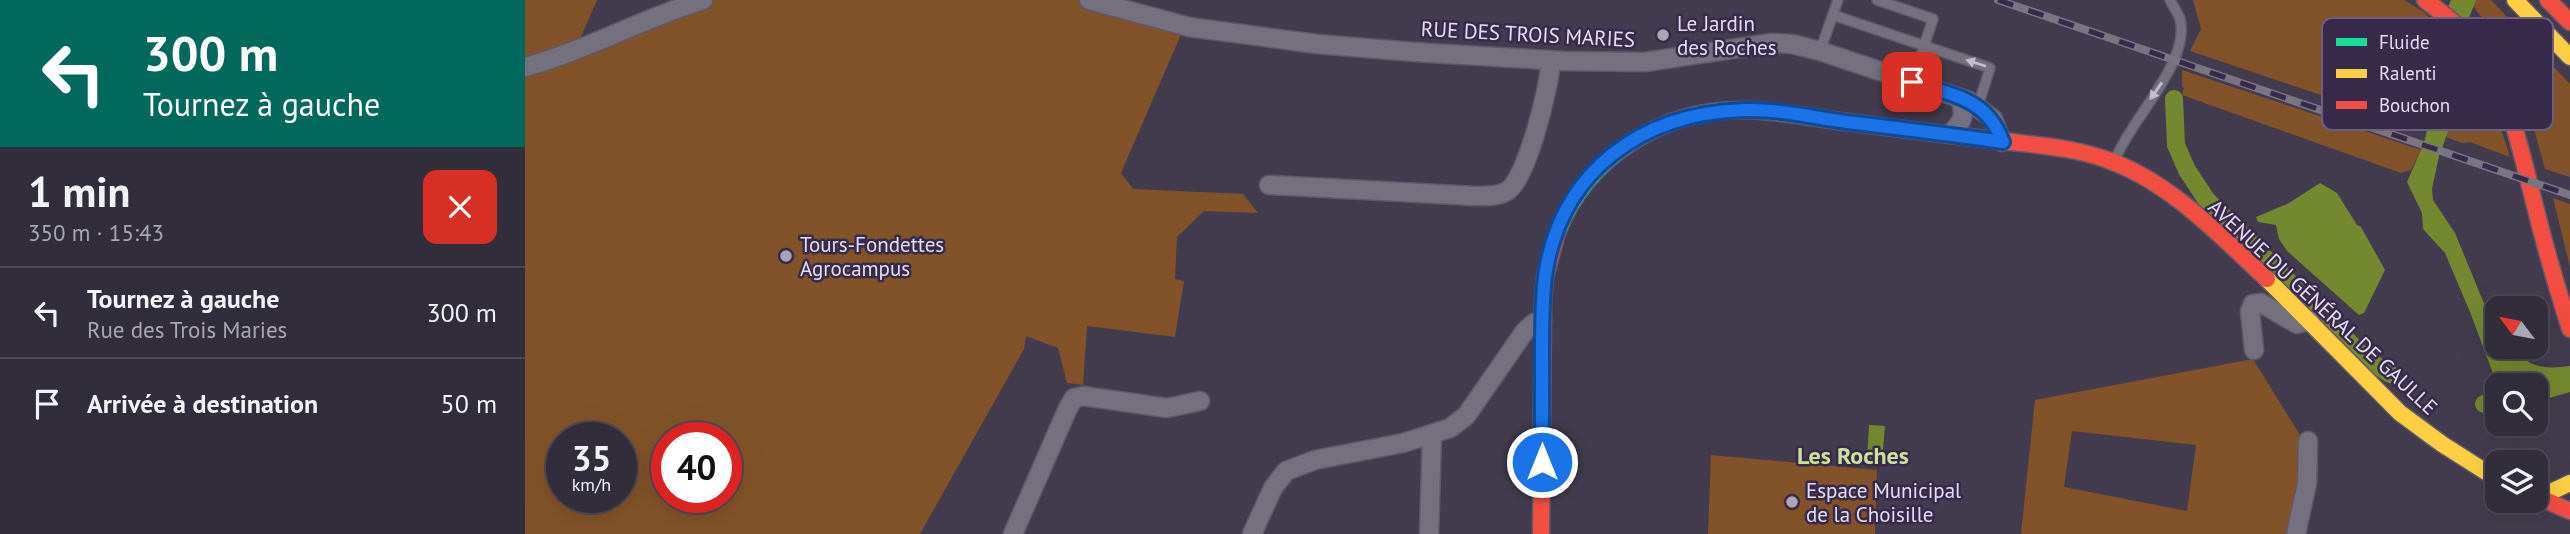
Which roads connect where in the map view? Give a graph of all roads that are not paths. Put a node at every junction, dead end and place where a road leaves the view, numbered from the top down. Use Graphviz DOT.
graph roads {
  1 [pos="703,0"];
  2 [pos="1089,0"];
  3 [pos="1838,0"];
  4 [pos="1877,0"];
  5 [pos="2170,0"];
  6 [pos="2449,0"];
  7 [pos="2515,0"];
  8 [pos="2548,0"];
  9 [pos="2429,2"];
  10 [pos="1833,15"];
  11 [pos="2455,18"];
  12 [pos="2461,18"];
  13 [pos="2532,18"];
  14 [pos="2570,22"];
  15 [pos="2553,39"];
  16 [pos="1924,46"];
  17 [pos="1821,51"];
  18 [pos="2570,57"];
  19 [pos="1551,60"];
  20 [pos="525,67"];
  21 [pos="1912,82"];
  22 [pos="1960,99"];
  23 [pos="1978,106"];
  24 [pos="2515,130"];
  25 [pos="2528,130"];
  26 [pos="1949,134"];
  27 [pos="2003,142"];
  28 [pos="2115,162"];
  29 [pos="1269,185"];
  30 [pos="2570,292"];
  31 [pos="1542,320"];
  32 [pos="2311,320"];
  33 [pos="2570,328"];
  34 [pos="2254,351"];
  35 [pos="1200,401"];
  36 [pos="1432,434"];
  37 [pos="2308,440"];
  38 [pos="2485,471"];
  39 [pos="2570,484"];
  40 [pos="2548,492"];
  41 [pos="2548,501"];
  42 [pos="2570,511"];
  43 [pos="1013,534"];
  44 [pos="1252,534"];
  45 [pos="1429,534"];
  46 [pos="1541,534"];
  47 [pos="2296,534"];
  1 -- 20 [label="street"];
  2 -- 19 [label="street, RUE DES TROIS MARIES"];
  3 -- 10 [label="lane"];
  4 -- 16 [label="lane"];
  5 -- 28 [label="lane, one-way"];
  6 -- 12 [label="main road"];
  7 -- 13 [label="main road"];
  8 -- 14 [label="main road"];
  9 -- 11 [label="main road"];
  10 -- 16 [label="lane"];
  10 -- 17 [label="lane"];
  15 -- 18 [label="main road"];
  16 -- 21 [label="lane"];
  23 -- 16 [label="lane, one-way"];
  17 -- 19 [label="street, RUE DES TROIS MARIES"];
  17 -- 21 [label="street, RUE DES TROIS MARIES"];
  19 -- 29 [label="street"];
  21 -- 22 [label="street, RUE DES TROIS MARIES"];
  22 -- 23 [label="street, RUE DES TROIS MARIES"];
  22 -- 26 [label="street"];
  23 -- 27 [label="street"];
  24 -- 33 [label="main road"];
  25 -- 30 [label="main road"];
  26 -- 27 [label="main road, AVENUE DU GÉNÉRAL DE GAULLE"];
  26 -- 31 [label="main road, AVENUE DU GÉNÉRAL DE GAULLE"];
  27 -- 28 [label="main road, AVENUE DU GÉNÉRAL DE GAULLE"];
  28 -- 32 [label="main road, AVENUE DU GÉNÉRAL DE GAULLE"];
  31 -- 36 [label="street"];
  31 -- 46 [label="main road, AVENUE DU GÉNÉRAL DE GAULLE"];
  32 -- 34 [label="street"];
  32 -- 38 [label="main road, AVENUE DU GÉNÉRAL DE GAULLE"];
  35 -- 43 [label="street"];
  36 -- 44 [label="street"];
  36 -- 45 [label="street"];
  37 -- 47 [label="street"];
  39 -- 40 [label="main road"];
  41 -- 42 [label="main road"];
}
